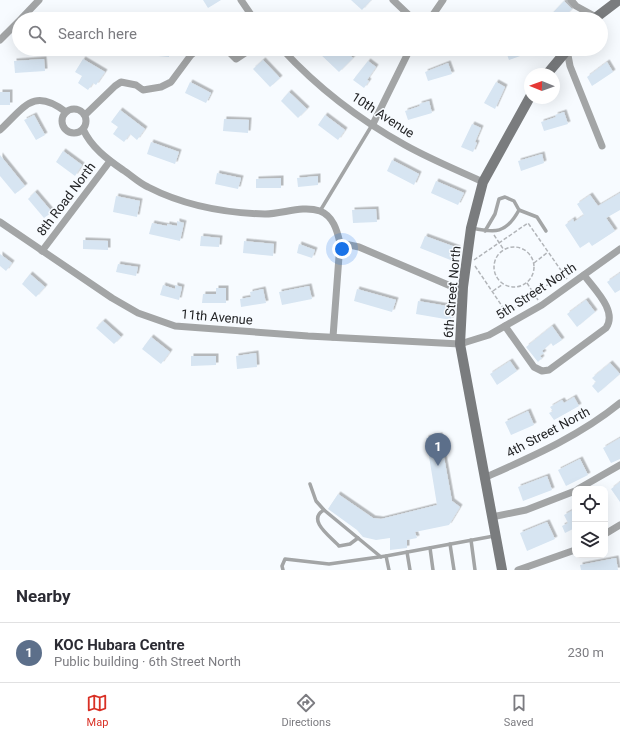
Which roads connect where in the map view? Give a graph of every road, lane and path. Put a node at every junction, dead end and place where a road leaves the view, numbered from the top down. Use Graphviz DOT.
graph roads {
  1 [pos="39,0"];
  2 [pos="241,0"];
  3 [pos="393,0"];
  4 [pos="443,0"];
  5 [pos="571,0"];
  6 [pos="619,0"];
  7 [pos="28,12"];
  8 [pos="249,12"];
  9 [pos="406,12"];
  10 [pos="435,12"];
  11 [pos="586,12"];
  12 [pos="603,12"];
  13 [pos="12,28"];
  14 [pos="0,40"];
  15 [pos="190,56"];
  16 [pos="289,56"];
  17 [pos="406,56"];
  18 [pos="562,56"];
  19 [pos="568,56"];
  20 [pos="552,68"];
  21 [pos="526,104"];
  22 [pos="66,112"];
  23 [pos="85,115"];
  24 [pos="372,124"];
  25 [pos="83,129"];
  26 [pos="0,130"];
  27 [pos="602,146"];
  28 [pos="110,161"];
  29 [pos="483,182"];
  30 [pos="519,210"];
  31 [pos="320,211"];
  32 [pos="0,222"];
  33 [pos="471,228"];
  34 [pos="485,231"];
  35 [pos="546,231"];
  36 [pos="493,232"];
  37 [pos="340,243"];
  38 [pos="499,243"];
  39 [pos="620,249"];
  40 [pos="504,250"];
  41 [pos="42,251"];
  42 [pos="548,252"];
  43 [pos="534,263"];
  44 [pos="563,274"];
  45 [pos="584,275"];
  46 [pos="526,283"];
  47 [pos="503,284"];
  48 [pos="571,285"];
  49 [pos="463,287"];
  50 [pos="492,291"];
  51 [pos="534,294"];
  52 [pos="542,305"];
  53 [pos="507,313"];
  54 [pos="512,322"];
  55 [pos="505,326"];
  56 [pos="333,337"];
  57 [pos="460,344"];
  58 [pos="620,403"];
  59 [pos="620,465"];
  60 [pos="484,478"];
  61 [pos="310,484"];
  62 [pos="583,486"];
  63 [pos="572,492"];
  64 [pos="324,510"];
  65 [pos="492,517"];
  66 [pos="620,525"];
  67 [pos="608,532"];
  68 [pos="496,535"];
  69 [pos="358,538"];
  70 [pos="471,540"];
  71 [pos="450,544"];
  72 [pos="430,548"];
  73 [pos="572,551"];
  74 [pos="407,552"];
  75 [pos="386,556"];
  76 [pos="381,557"];
  77 [pos="329,564"];
  78 [pos="283,570"];
  79 [pos="328,570"];
  80 [pos="389,570"];
  81 [pos="410,570"];
  82 [pos="433,570"];
  83 [pos="454,570"];
  84 [pos="475,570"];
  85 [pos="502,570"];
  86 [pos="518,570"];
  1 -- 7 [label="street"];
  2 -- 8 [label="street"];
  3 -- 9 [label="street"];
  4 -- 10 [label="street"];
  5 -- 11 [label="street"];
  6 -- 12 [label="street"];
  13 -- 14 [label="street"];
  15 -- 23 [label="street"];
  16 -- 24 [label="street, 10th Avenue"];
  17 -- 24 [label="street"];
  18 -- 20 [label="street"];
  19 -- 27 [label="street"];
  21 -- 29 [label="street, 6th Street North"];
  22 -- 23 [label="street"];
  22 -- 25 [label="street"];
  22 -- 26 [label="street"];
  23 -- 25 [label="street"];
  24 -- 29 [label="street, 10th Avenue"];
  24 -- 31 [label="lane"];
  25 -- 28 [label="street, 8th Road North"];
  28 -- 31 [label="street, 8th Road North"];
  28 -- 41 [label="street, 8th Road North"];
  29 -- 33 [label="street, 6th Street North"];
  30 -- 34 [label="lane"];
  30 -- 35 [label="lane"];
  30 -- 36 [label="lane"];
  31 -- 37 [label="street"];
  32 -- 41 [label="street, 11th Avenue"];
  33 -- 34 [label="lane"];
  33 -- 49 [label="street, 6th Street North"];
  34 -- 36 [label="lane"];
  36 -- 38 [label="path"];
  37 -- 49 [label="street"];
  37 -- 56 [label="street"];
  38 -- 40 [label="path"];
  38 -- 42 [label="path"];
  38 -- 50 [label="path"];
  39 -- 45 [label="street, 5th Street North"];
  40 -- 43 [label="path"];
  40 -- 47 [label="path"];
  41 -- 56 [label="street, 11th Avenue"];
  42 -- 43 [label="path"];
  42 -- 44 [label="path"];
  43 -- 46 [label="path"];
  44 -- 48 [label="path"];
  44 -- 51 [label="path"];
  45 -- 48 [label="street, 5th Street North"];
  45 -- 55 [label="street"];
  46 -- 47 [label="path"];
  46 -- 51 [label="path"];
  47 -- 50 [label="path"];
  48 -- 52 [label="street, 5th Street North"];
  49 -- 57 [label="street, 6th Street North"];
  50 -- 53 [label="path"];
  51 -- 52 [label="path"];
  51 -- 53 [label="path"];
  52 -- 54 [label="street, 5th Street North"];
  53 -- 54 [label="path"];
  54 -- 55 [label="street, 5th Street North"];
  55 -- 57 [label="street, 5th Street North"];
  56 -- 57 [label="street, 11th Avenue"];
  57 -- 60 [label="street, 6th Street North"];
  58 -- 60 [label="street, 4th Street North"];
  59 -- 62 [label="street"];
  60 -- 65 [label="street, 6th Street North"];
  61 -- 64 [label="lane"];
  63 -- 65 [label="street"];
  64 -- 69 [label="lane"];
  64 -- 69 [label="lane"];
  65 -- 68 [label="street, 6th Street North"];
  66 -- 67 [label="street"];
  68 -- 70 [label="lane"];
  68 -- 85 [label="street, 6th Street North"];
  69 -- 76 [label="lane"];
  70 -- 71 [label="lane"];
  70 -- 84 [label="lane"];
  71 -- 72 [label="lane"];
  71 -- 83 [label="lane"];
  72 -- 74 [label="lane"];
  72 -- 82 [label="lane"];
  73 -- 86 [label="street"];
  74 -- 75 [label="lane"];
  74 -- 81 [label="lane"];
  75 -- 76 [label="lane"];
  75 -- 80 [label="lane"];
  76 -- 77 [label="lane"];
  77 -- 78 [label="lane"];
  77 -- 79 [label="lane"];
}
